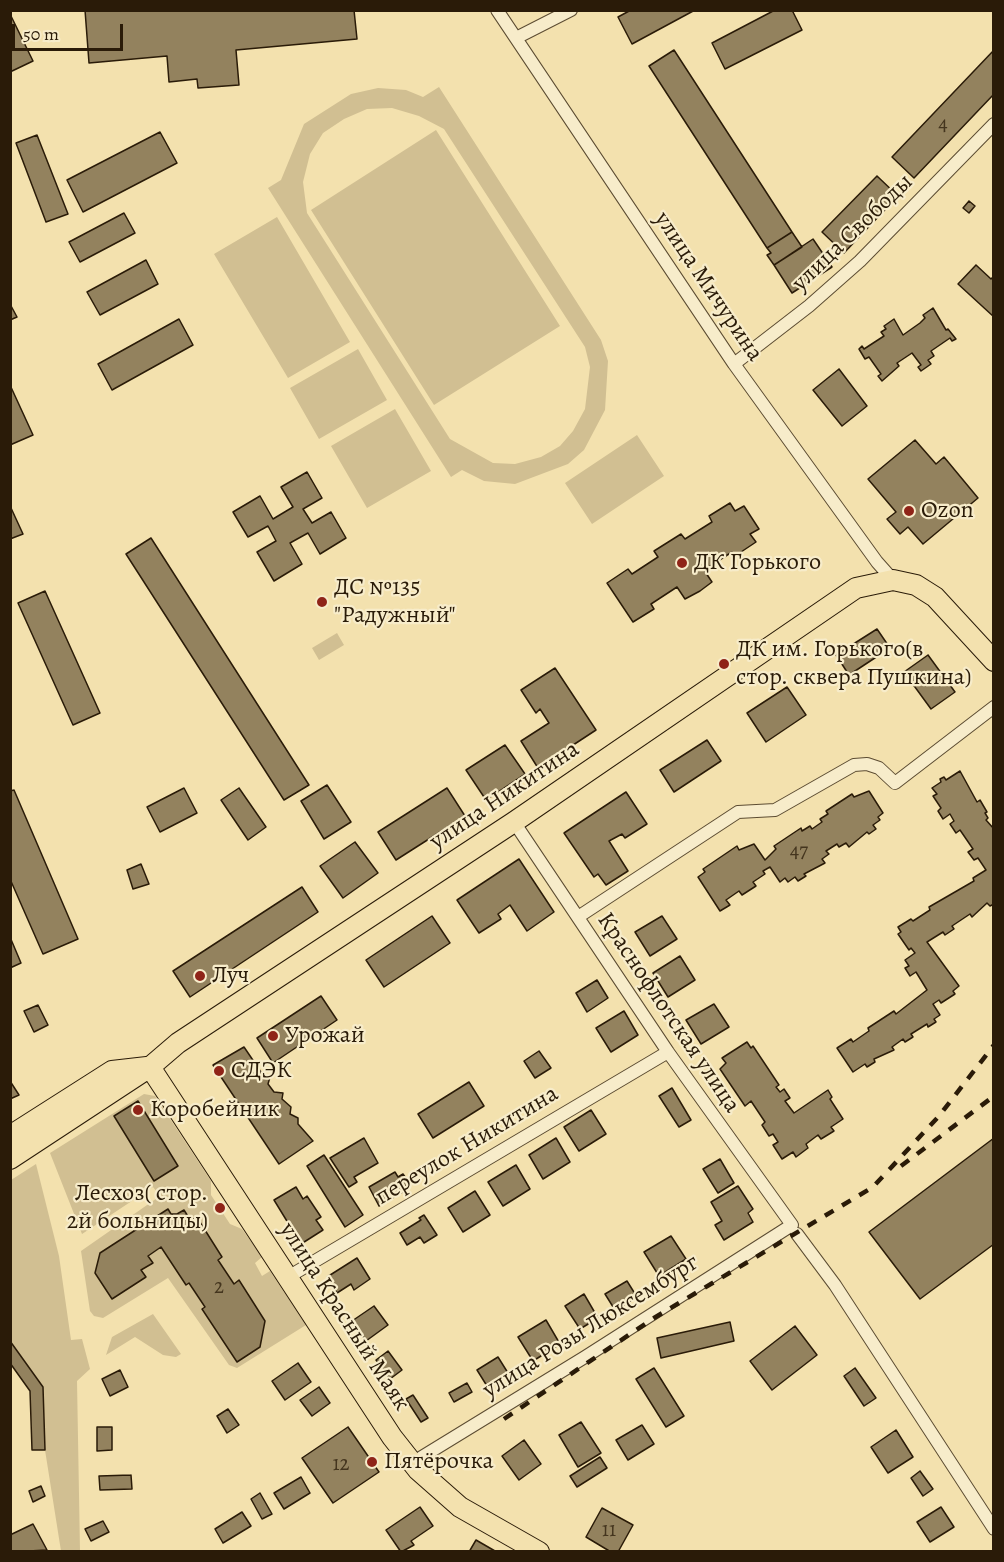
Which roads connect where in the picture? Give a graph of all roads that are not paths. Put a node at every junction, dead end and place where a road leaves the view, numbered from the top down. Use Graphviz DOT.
graph roads {
  1 [pos="497,10"];
  2 [pos="571,10"];
  3 [pos="516,38"];
  4 [pos="993,124"];
  5 [pos="734,364"];
  6 [pos="893,580"];
  7 [pos="993,661"];
  8 [pos="993,707"];
  9 [pos="514,822"];
  10 [pos="578,917"];
  11 [pos="668,1052"];
  12 [pos="150,1067"];
  13 [pos="10,1136"];
  14 [pos="10,1159"];
  15 [pos="795,1230"];
  16 [pos="288,1277"];
  17 [pos="412,1463"];
  18 [pos="993,1529"];
  19 [pos="539,1551"];
  1 -- 3 [label="street, улица Мичурина"];
  2 -- 3 [label="street"];
  3 -- 5 [label="street, улица Мичурина"];
  4 -- 5 [label="street, улица Свободы"];
  5 -- 6 [label="street, улица Мичурина"];
  6 -- 7 [label="main road"];
  6 -- 9 [label="main road, улица Никитина"];
  8 -- 10 [label="street"];
  9 -- 10 [label="street, Краснофлотская улица"];
  9 -- 12 [label="main road, улица Никитина"];
  10 -- 11 [label="street, Краснофлотская улица"];
  11 -- 15 [label="street, Краснофлотская улица"];
  11 -- 16 [label="street, переулок Никитина"];
  12 -- 13 [label="main road"];
  12 -- 14 [label="main road, улица Никитина"];
  12 -- 16 [label="main road, улица Красный Маяк"];
  15 -- 17 [label="street, улица Розы Люксембург"];
  15 -- 18 [label="street, Краснофлотская улица"];
  16 -- 17 [label="main road, улица Красный Маяк"];
  17 -- 19 [label="main road, улица Красный Маяк"];
}
